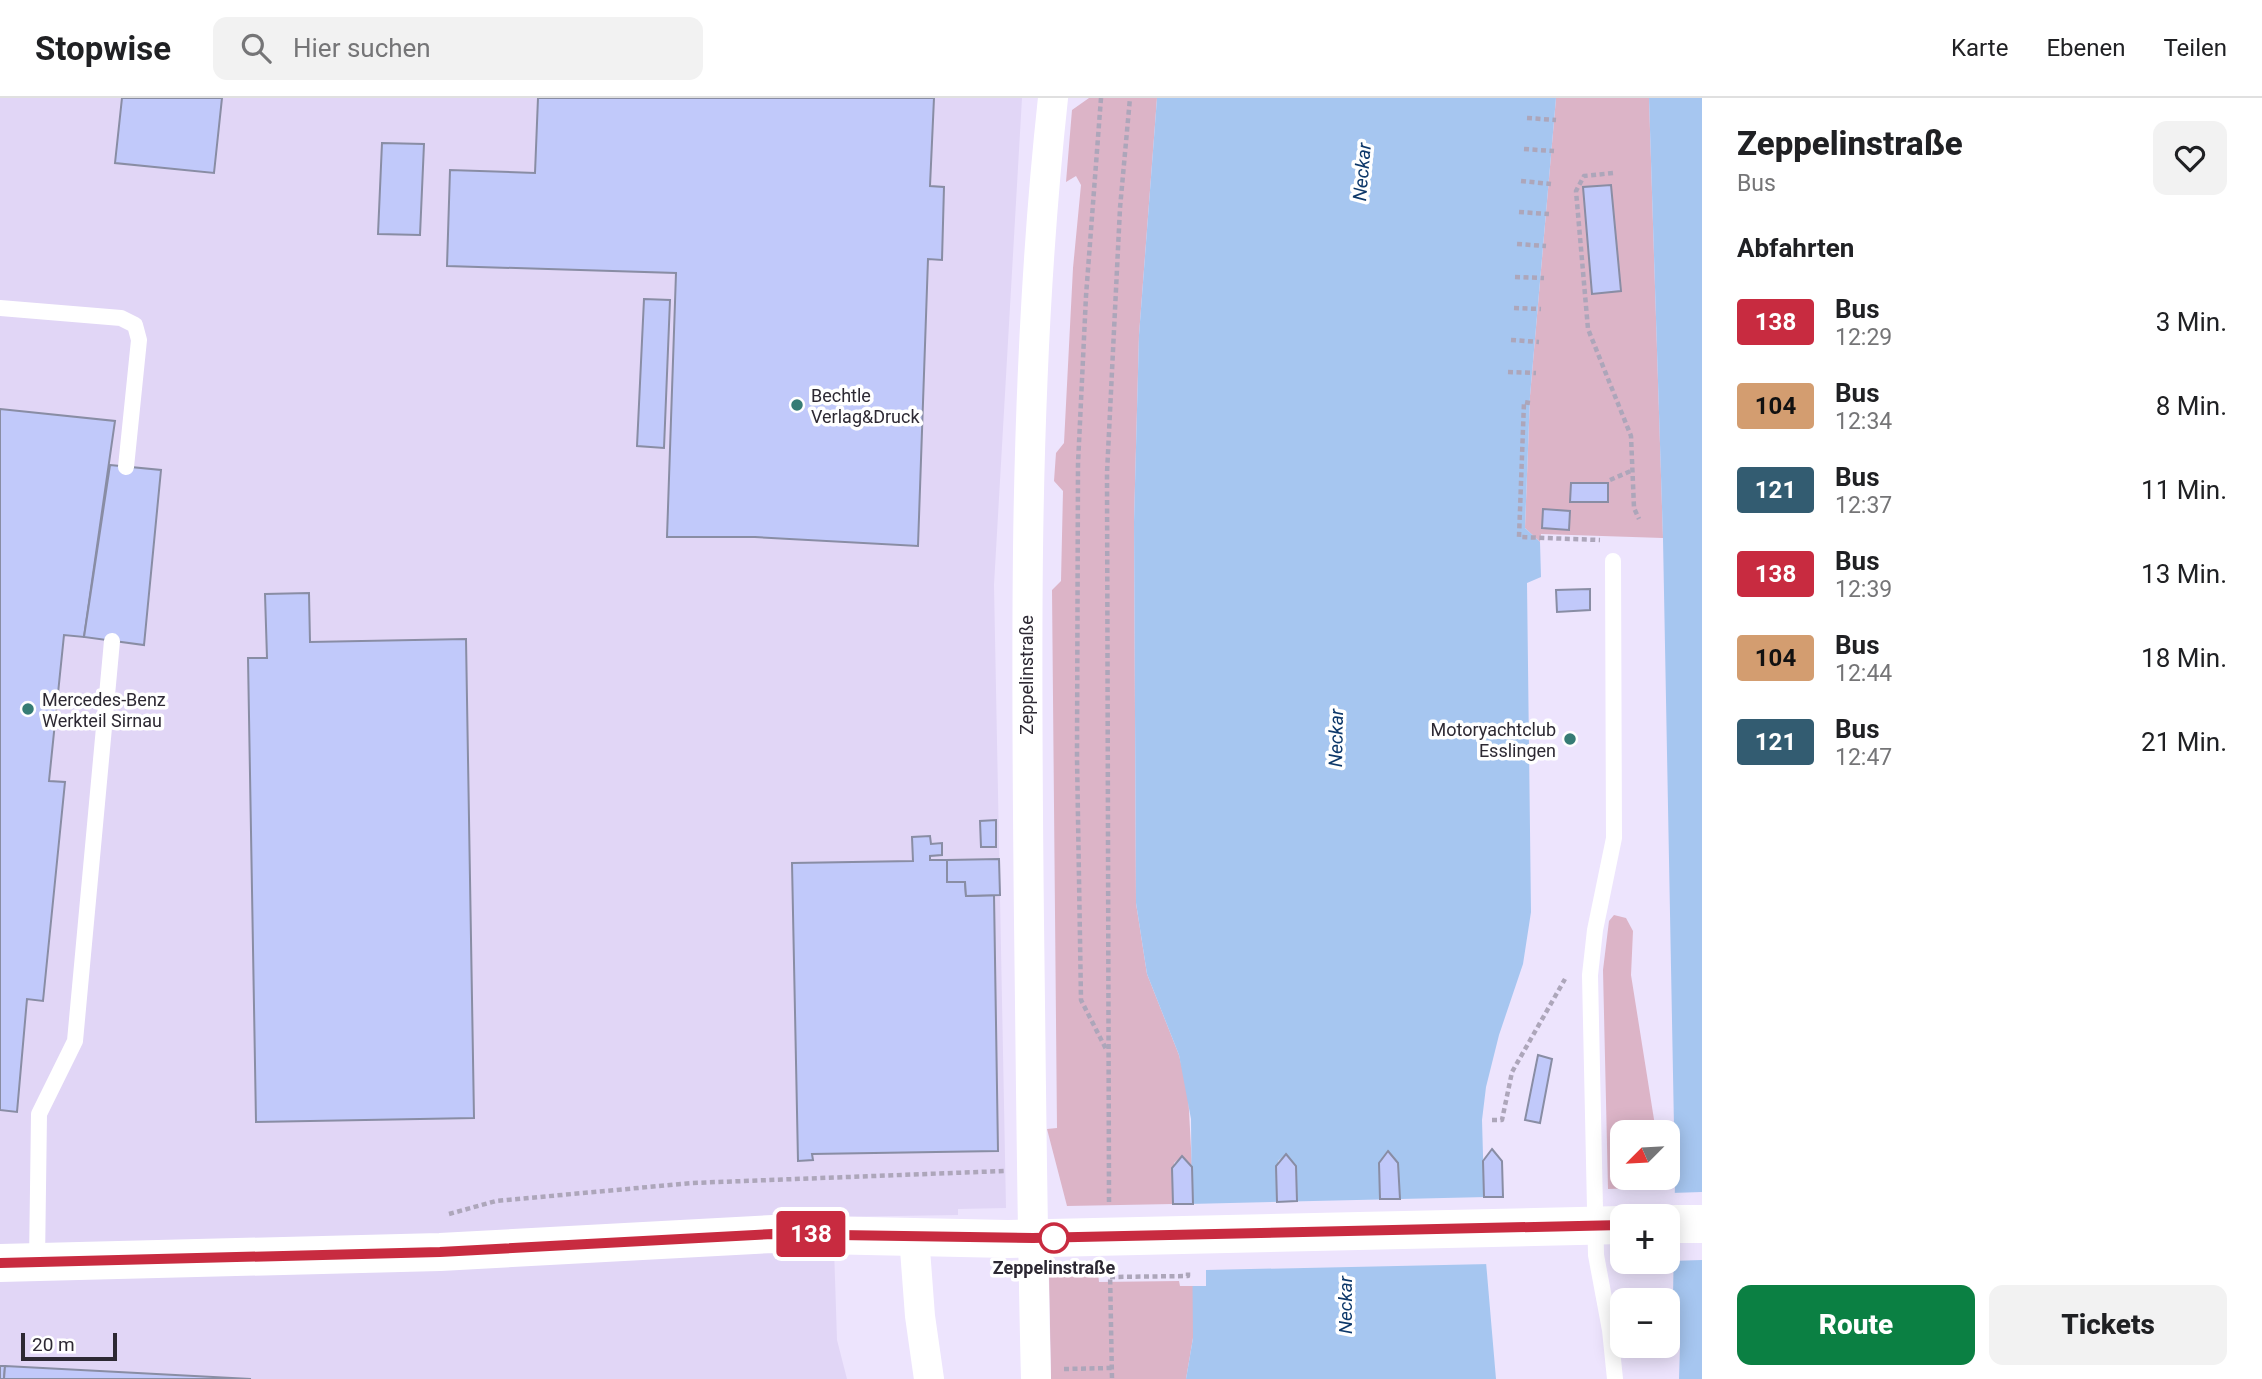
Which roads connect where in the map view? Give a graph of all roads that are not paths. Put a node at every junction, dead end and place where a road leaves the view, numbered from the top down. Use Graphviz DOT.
graph roads {
  1 [pos="1053,98"];
  2 [pos="0,308"];
  3 [pos="126,467"];
  4 [pos="1612,561"];
  5 [pos="112,641"];
  6 [pos="1604,1215"];
  7 [pos="1680,1224"];
  8 [pos="1702,1224"];
  9 [pos="914,1236"];
  10 [pos="37,1263"];
  11 [pos="0,1264"];
  12 [pos="1036,1374"];
  13 [pos="929,1379"];
  14 [pos="1615,1379"];
  1 -- 12 [label="street, Zeppelinstraße"];
  2 -- 3 [label="lane"];
  4 -- 6 [label="lane"];
  5 -- 10 [label="lane"];
  6 -- 9 [label="main road"];
  6 -- 14 [label="lane"];
  7 -- 8 [label="main road"];
  9 -- 10 [label="main road"];
  9 -- 13 [label="street"];
  10 -- 11 [label="main road"];
}
